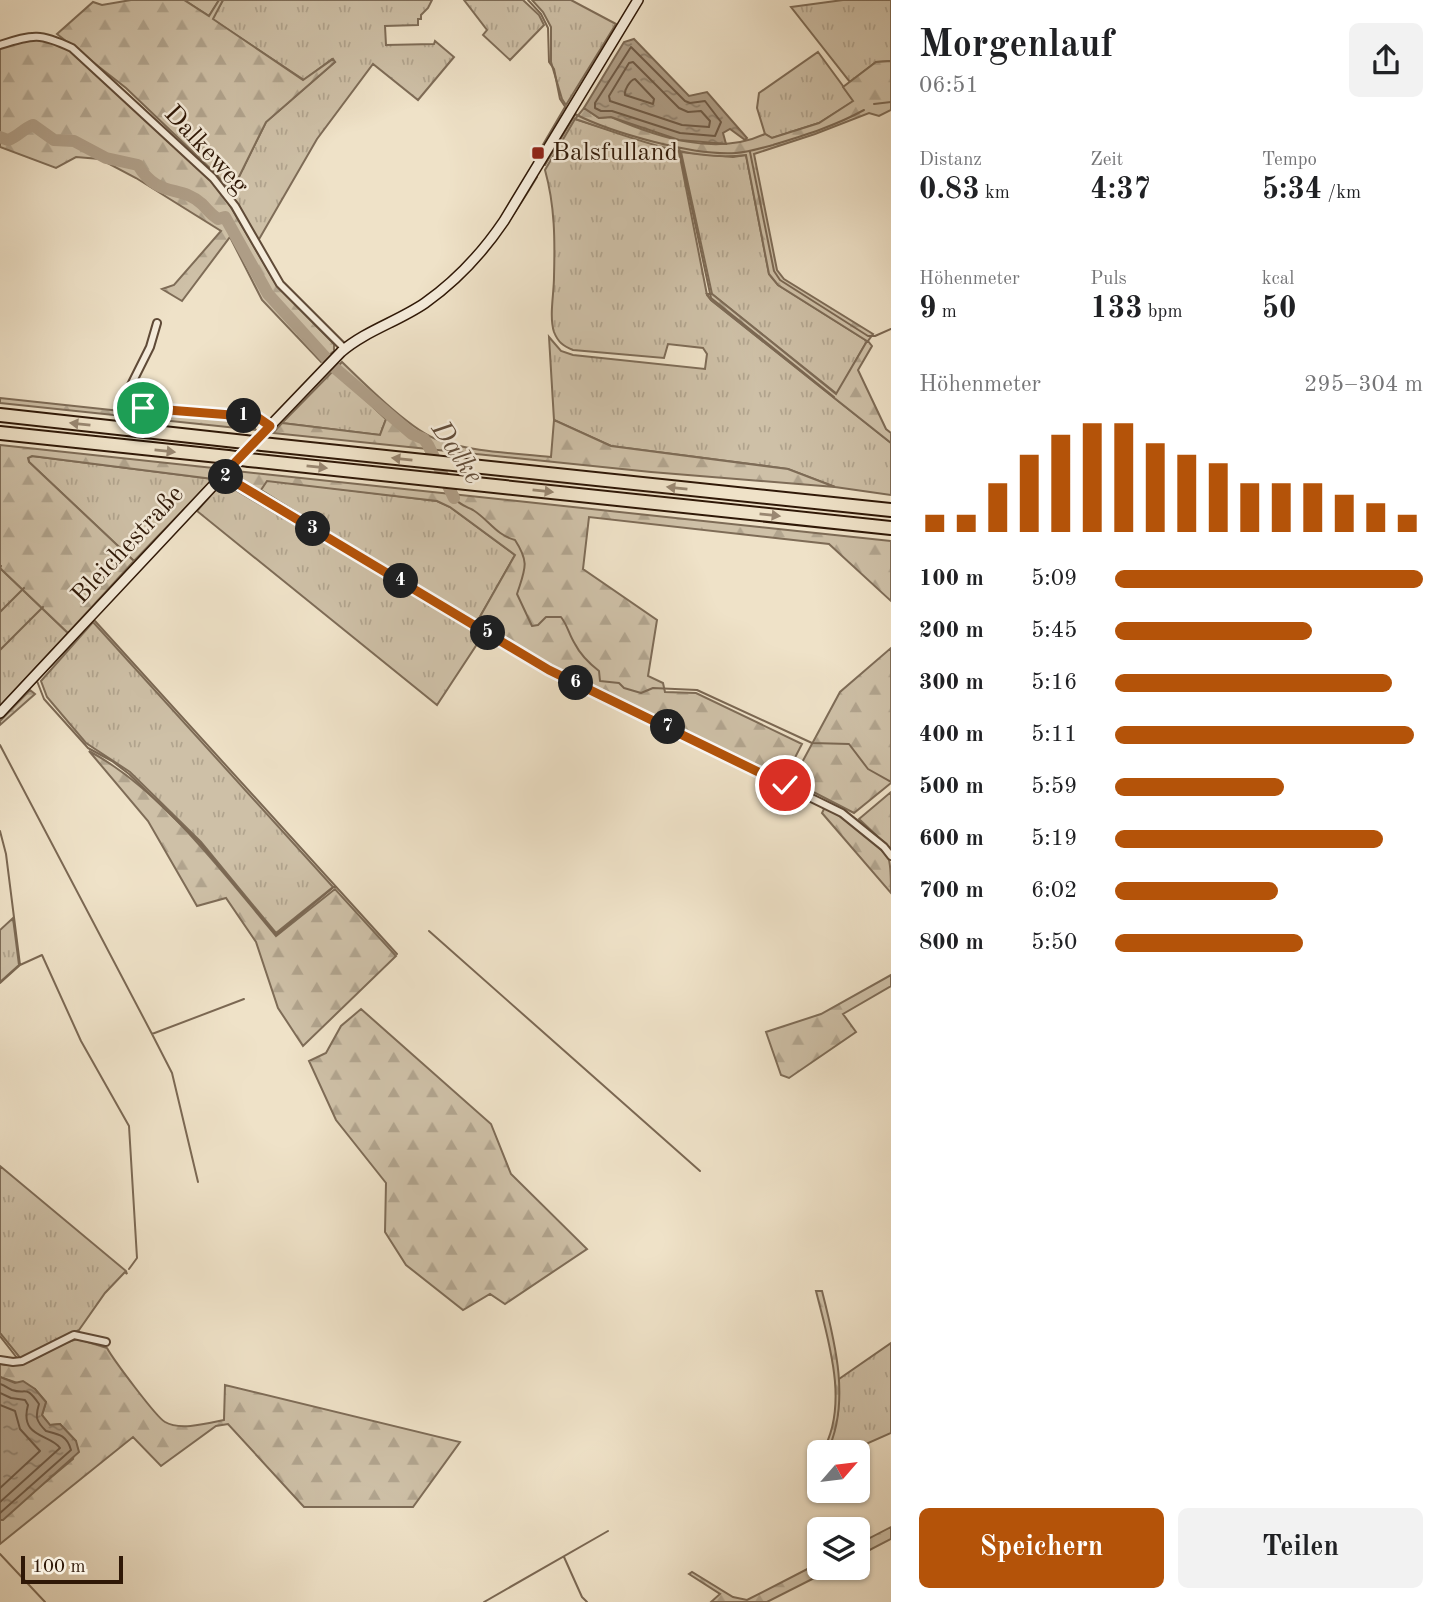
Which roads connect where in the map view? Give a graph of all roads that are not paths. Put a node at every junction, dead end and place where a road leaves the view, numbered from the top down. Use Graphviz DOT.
graph roads {
  1 [pos="638,0"];
  2 [pos="0,45"];
  3 [pos="157,323"];
  4 [pos="343,351"];
  5 [pos="0,415"];
  6 [pos="270,426"];
  7 [pos="0,433"];
  8 [pos="223,475"];
  9 [pos="891,510"];
  10 [pos="891,528"];
  11 [pos="0,713"];
  12 [pos="891,856"];
  13 [pos="106,1342"];
  14 [pos="0,1360"];
  1 -- 4 [label="street, Bleichestraße"];
  2 -- 4 [label="street, Dalkeweg"];
  3 -- 6 [label="street"];
  4 -- 6 [label="street, Bleichestraße"];
  9 -- 5 [label="highway, one-way, bridge"];
  6 -- 8 [label="street, Bleichestraße"];
  7 -- 10 [label="highway, one-way, bridge"];
  8 -- 11 [label="street, Bleichestraße"];
  8 -- 12 [label="street"];
  13 -- 14 [label="street"];
}
